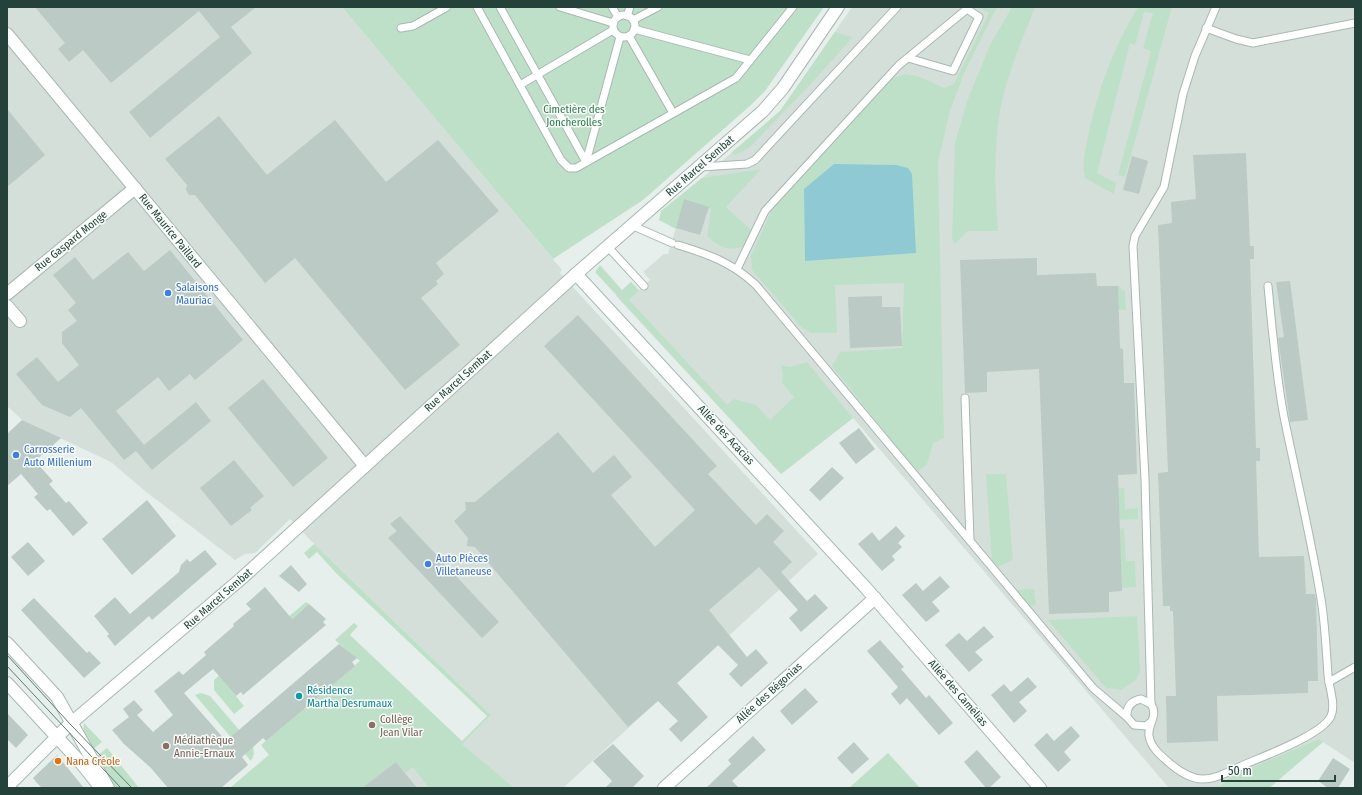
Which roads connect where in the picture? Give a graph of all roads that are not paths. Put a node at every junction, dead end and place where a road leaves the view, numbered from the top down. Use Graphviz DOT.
graph roads {
  1 [pos="447,7"];
  2 [pos="477,7"];
  3 [pos="500,7"];
  4 [pos="560,7"];
  5 [pos="612,7"];
  6 [pos="630,7"];
  7 [pos="658,7"];
  8 [pos="793,7"];
  9 [pos="838,7"];
  10 [pos="898,7"];
  11 [pos="1216,7"];
  12 [pos="627,16"];
  13 [pos="633,20"];
  14 [pos="615,23"];
  15 [pos="1355,23"];
  16 [pos="400,28"];
  17 [pos="1206,28"];
  18 [pos="634,29"];
  19 [pos="7,34"];
  20 [pos="629,36"];
  21 [pos="620,37"];
  22 [pos="908,58"];
  23 [pos="750,60"];
  24 [pos="538,75"];
  25 [pos="520,85"];
  26 [pos="673,113"];
  27 [pos="586,162"];
  28 [pos="698,167"];
  29 [pos="135,188"];
  30 [pos="631,225"];
  31 [pos="607,246"];
  32 [pos="738,269"];
  33 [pos="576,274"];
  34 [pos="644,286"];
  35 [pos="1268,286"];
  36 [pos="7,294"];
  37 [pos="7,306"];
  38 [pos="20,321"];
  39 [pos="965,398"];
  40 [pos="365,466"];
  41 [pos="970,540"];
  42 [pos="875,598"];
  43 [pos="7,643"];
  44 [pos="1355,667"];
  45 [pos="1328,682"];
  46 [pos="7,683"];
  47 [pos="1151,704"];
  48 [pos="1127,717"];
  49 [pos="1152,721"];
  50 [pos="72,722"];
  51 [pos="57,737"];
  52 [pos="7,787"];
  53 [pos="101,788"];
  54 [pos="108,788"];
  55 [pos="664,788"];
  56 [pos="1040,788"];
  1 -- 16 [label="lane"];
  2 -- 25 [label="lane"];
  3 -- 24 [label="lane"];
  4 -- 14 [label="lane"];
  5 -- 14 [label="lane"];
  6 -- 12 [label="lane"];
  7 -- 13 [label="lane"];
  8 -- 23 [label="lane"];
  9 -- 28 [label="street, Rue Marcel Sembat"];
  10 -- 28 [label="lane"];
  11 -- 17 [label="lane"];
  12 -- 13 [label="lane"];
  12 -- 14 [label="lane"];
  13 -- 18 [label="lane"];
  14 -- 21 [label="lane"];
  14 -- 24 [label="lane"];
  15 -- 17 [label="lane"];
  17 -- 47 [label="lane"];
  18 -- 20 [label="lane"];
  18 -- 23 [label="lane"];
  19 -- 29 [label="street, Rue Maurice Paillard"];
  20 -- 21 [label="lane"];
  20 -- 26 [label="lane"];
  21 -- 27 [label="lane"];
  22 -- 22 [label="lane"];
  22 -- 32 [label="lane"];
  23 -- 26 [label="lane"];
  24 -- 25 [label="lane"];
  24 -- 27 [label="lane"];
  25 -- 27 [label="lane"];
  26 -- 27 [label="lane"];
  28 -- 30 [label="street, Rue Marcel Sembat"];
  29 -- 36 [label="street, Rue Gaspard Monge"];
  29 -- 40 [label="street, Rue Maurice Paillard"];
  30 -- 31 [label="street, Rue Marcel Sembat"];
  30 -- 32 [label="lane"];
  31 -- 33 [label="street, Rue Marcel Sembat"];
  31 -- 34 [label="lane"];
  32 -- 41 [label="lane"];
  33 -- 40 [label="street, Rue Marcel Sembat"];
  33 -- 42 [label="street, Allée des Acacias"];
  35 -- 45 [label="lane"];
  37 -- 38 [label="street"];
  39 -- 41 [label="lane"];
  40 -- 50 [label="street, Rue Marcel Sembat"];
  41 -- 48 [label="lane"];
  42 -- 55 [label="street, Allée des Bégonias"];
  42 -- 56 [label="street, Allée des Camélias"];
  43 -- 50 [label="street"];
  44 -- 45 [label="lane"];
  45 -- 49 [label="lane"];
  46 -- 51 [label="street"];
  47 -- 48 [label="lane"];
  47 -- 49 [label="lane"];
  48 -- 49 [label="lane"];
  50 -- 51 [label="street, Rue Marcel Sembat"];
  50 -- 54 [label="street"];
  51 -- 52 [label="street, Rue Marcel Sembat"];
  51 -- 53 [label="street"];
}
